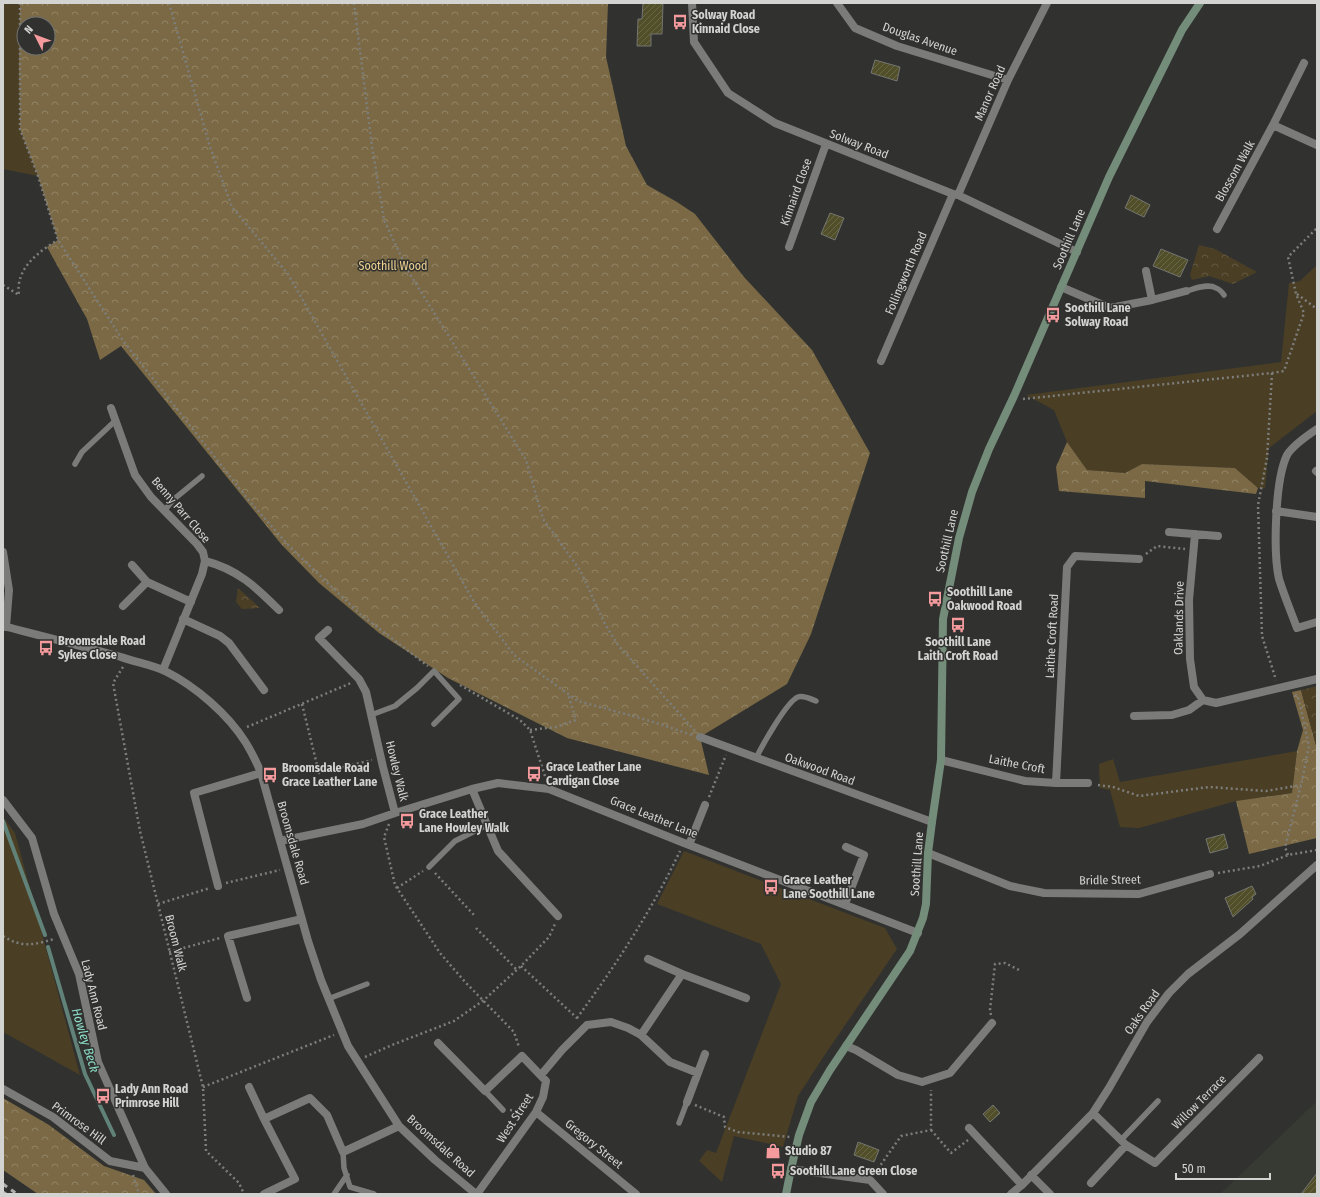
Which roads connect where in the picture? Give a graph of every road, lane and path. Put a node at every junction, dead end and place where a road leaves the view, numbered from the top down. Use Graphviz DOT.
graph roads {
  1 [pos="20,3"];
  2 [pos="169,3"];
  3 [pos="354,3"];
  4 [pos="692,3"];
  5 [pos="837,3"];
  6 [pos="1047,3"];
  7 [pos="1200,3"];
  8 [pos="1304,63"];
  9 [pos="1008,80"];
  10 [pos="1273,126"];
  11 [pos="826,144"];
  12 [pos="1317,145"];
  13 [pos="955,195"];
  14 [pos="1317,228"];
  15 [pos="1217,229"];
  16 [pos="58,240"];
  17 [pos="789,247"];
  18 [pos="1076,252"];
  19 [pos="1146,271"];
  20 [pos="3,285"];
  21 [pos="1062,287"];
  22 [pos="1186,291"];
  23 [pos="1224,294"];
  24 [pos="1296,294"];
  25 [pos="1152,300"];
  26 [pos="1317,309"];
  27 [pos="881,361"];
  28 [pos="1014,396"];
  29 [pos="111,408"];
  30 [pos="115,421"];
  31 [pos="1317,429"];
  32 [pos="75,464"];
  33 [pos="202,476"];
  34 [pos="164,511"];
  35 [pos="1276,511"];
  36 [pos="1317,517"];
  37 [pos="1169,532"];
  38 [pos="1195,534"];
  39 [pos="1218,536"];
  40 [pos="1194,550"];
  41 [pos="3,552"];
  42 [pos="1139,559"];
  43 [pos="205,561"];
  44 [pos="132,565"];
  45 [pos="147,582"];
  46 [pos="191,602"];
  47 [pos="123,606"];
  48 [pos="279,610"];
  49 [pos="183,619"];
  50 [pos="1317,622"];
  51 [pos="4,627"];
  52 [pos="328,630"];
  53 [pos="128,659"];
  54 [pos="163,670"];
  55 [pos="434,671"];
  56 [pos="359,679"];
  57 [pos="1317,679"];
  58 [pos="454,682"];
  59 [pos="264,690"];
  60 [pos="568,694"];
  61 [pos="1203,700"];
  62 [pos="816,701"];
  63 [pos="302,704"];
  64 [pos="371,715"];
  65 [pos="1134,716"];
  66 [pos="434,724"];
  67 [pos="530,730"];
  68 [pos="238,732"];
  69 [pos="700,737"];
  70 [pos="729,748"];
  71 [pos="381,758"];
  72 [pos="756,758"];
  73 [pos="941,760"];
  74 [pos="261,773"];
  75 [pos="1056,783"];
  76 [pos="1088,783"];
  77 [pos="1301,785"];
  78 [pos="472,789"];
  79 [pos="549,789"];
  80 [pos="3,800"];
  81 [pos="705,805"];
  82 [pos="1295,806"];
  83 [pos="395,813"];
  84 [pos="932,822"];
  85 [pos="487,825"];
  86 [pos="280,841"];
  87 [pos="686,844"];
  88 [pos="846,847"];
  89 [pos="1317,850"];
  90 [pos="928,853"];
  91 [pos="1288,855"];
  92 [pos="1317,865"];
  93 [pos="429,867"];
  94 [pos="1210,874"];
  95 [pos="218,886"];
  96 [pos="397,888"];
  97 [pos="845,904"];
  98 [pos="474,915"];
  99 [pos="558,916"];
  100 [pos="302,919"];
  101 [pos="476,928"];
  102 [pos="918,933"];
  103 [pos="3,936"];
  104 [pos="63,936"];
  105 [pos="228,936"];
  106 [pos="169,952"];
  107 [pos="648,959"];
  108 [pos="521,966"];
  109 [pos="517,970"];
  110 [pos="1019,970"];
  111 [pos="682,974"];
  112 [pos="367,984"];
  113 [pos="247,998"];
  114 [pos="746,998"];
  115 [pos="328,999"];
  116 [pos="484,1001"];
  117 [pos="577,1018"];
  118 [pos="992,1023"];
  119 [pos="586,1027"];
  120 [pos="342,1032"];
  121 [pos="641,1035"];
  122 [pos="438,1043"];
  123 [pos="846,1046"];
  124 [pos="705,1054"];
  125 [pos="522,1056"];
  126 [pos="1260,1058"];
  127 [pos="357,1061"];
  128 [pos="698,1073"];
  129 [pos="541,1075"];
  130 [pos="931,1079"];
  131 [pos="203,1087"];
  132 [pos="249,1087"];
  133 [pos="3,1088"];
  134 [pos="485,1091"];
  135 [pos="1158,1101"];
  136 [pos="687,1102"];
  137 [pos="503,1110"];
  138 [pos="536,1112"];
  139 [pos="1093,1113"];
  140 [pos="264,1119"];
  141 [pos="679,1123"];
  142 [pos="399,1126"];
  143 [pos="931,1130"];
  144 [pos="972,1131"];
  145 [pos="798,1138"];
  146 [pos="1124,1142"];
  147 [pos="342,1152"];
  148 [pos="130,1164"];
  149 [pos="145,1168"];
  150 [pos="790,1169"];
  151 [pos="1031,1175"];
  152 [pos="347,1176"];
  153 [pos="870,1180"];
  154 [pos="1092,1183"];
  155 [pos="1022,1185"];
  156 [pos="139,1194"];
  157 [pos="166,1194"];
  158 [pos="244,1194"];
  159 [pos="264,1194"];
  160 [pos="334,1194"];
  161 [pos="374,1194"];
  162 [pos="477,1194"];
  163 [pos="636,1194"];
  164 [pos="786,1194"];
  165 [pos="883,1194"];
  166 [pos="1011,1194"];
  167 [pos="1050,1194"];
  1 -- 16 [label="path"];
  2 -- 60 [label="path"];
  3 -- 69 [label="path"];
  4 -- 11 [label="street, Solway Road"];
  5 -- 9 [label="street, Douglas Avenue"];
  6 -- 9 [label="street, Manor Road"];
  7 -- 18 [label="main road, Soothill Lane"];
  8 -- 10 [label="street, Blossom Walk"];
  9 -- 13 [label="street, Manor Road"];
  10 -- 12 [label="street"];
  10 -- 15 [label="street, Blossom Walk"];
  11 -- 13 [label="street, Solway Road"];
  11 -- 17 [label="street, Kinnaird Close"];
  13 -- 18 [label="street, Solway Road"];
  13 -- 27 [label="street, Follingworth Road"];
  14 -- 24 [label="path"];
  16 -- 20 [label="path"];
  16 -- 55 [label="path"];
  18 -- 21 [label="main road, Soothill Lane"];
  19 -- 25 [label="street"];
  21 -- 25 [label="street"];
  21 -- 28 [label="main road, Soothill Lane"];
  22 -- 23 [label="lane"];
  22 -- 25 [label="street"];
  24 -- 26 [label="path"];
  24 -- 28 [label="path"];
  28 -- 73 [label="main road, Soothill Lane"];
  29 -- 30 [label="street, Benny Parr Close"];
  30 -- 32 [label="lane"];
  30 -- 34 [label="street, Benny Parr Close"];
  31 -- 35 [label="street"];
  33 -- 34 [label="lane"];
  34 -- 43 [label="street, Benny Parr Close"];
  35 -- 36 [label="street"];
  35 -- 50 [label="street"];
  37 -- 38 [label="street"];
  38 -- 39 [label="street"];
  38 -- 40 [label="street, Oaklands Drive"];
  40 -- 42 [label="path"];
  40 -- 61 [label="street, Oaklands Drive"];
  41 -- 51 [label="street"];
  42 -- 75 [label="street, Laithe Croft Road"];
  43 -- 46 [label="street, Benny Parr Close"];
  43 -- 48 [label="street, Benny Parr Close"];
  44 -- 45 [label="street"];
  45 -- 46 [label="street"];
  45 -- 47 [label="street"];
  46 -- 49 [label="street, Benny Parr Close"];
  49 -- 54 [label="street, Benny Parr Close"];
  49 -- 59 [label="street"];
  51 -- 53 [label="street, Broomsdale Road"];
  52 -- 56 [label="street, Howley Walk"];
  53 -- 54 [label="street, Broomsdale Road"];
  53 -- 106 [label="path, Broom Walk"];
  54 -- 68 [label="street, Broomsdale Road"];
  55 -- 64 [label="lane"];
  55 -- 66 [label="lane"];
  56 -- 63 [label="path"];
  56 -- 64 [label="street, Howley Walk"];
  57 -- 61 [label="street"];
  58 -- 67 [label="path"];
  60 -- 67 [label="path"];
  60 -- 69 [label="path"];
  61 -- 65 [label="street"];
  62 -- 72 [label="lane"];
  63 -- 68 [label="path"];
  63 -- 71 [label="path"];
  64 -- 71 [label="street, Howley Walk"];
  67 -- 79 [label="path"];
  68 -- 74 [label="street, Broomsdale Road"];
  69 -- 70 [label="street, Oakwood Road"];
  70 -- 72 [label="street, Oakwood Road"];
  70 -- 81 [label="path"];
  71 -- 83 [label="street, Howley Walk"];
  72 -- 84 [label="street, Oakwood Road"];
  73 -- 75 [label="street, Laithe Croft"];
  73 -- 84 [label="main road, Soothill Lane"];
  74 -- 86 [label="street, Broomsdale Road"];
  74 -- 95 [label="street"];
  75 -- 76 [label="street, Laithe Croft"];
  76 -- 77 [label="path"];
  78 -- 79 [label="street, Grace Leather Lane"];
  78 -- 83 [label="street, Grace Leather Lane"];
  78 -- 85 [label="street"];
  79 -- 87 [label="street, Grace Leather Lane"];
  80 -- 104 [label="street, Lady Ann Road"];
  81 -- 87 [label="street"];
  82 -- 91 [label="path"];
  83 -- 86 [label="street, Grace Leather Lane"];
  83 -- 96 [label="path, Howley Walk"];
  84 -- 90 [label="main road, Soothill Lane"];
  85 -- 93 [label="lane"];
  85 -- 99 [label="street"];
  86 -- 100 [label="street, Broomsdale Road"];
  87 -- 97 [label="street, Grace Leather Lane"];
  87 -- 117 [label="path"];
  88 -- 97 [label="street"];
  89 -- 91 [label="path"];
  90 -- 94 [label="street, Bridle Street"];
  90 -- 102 [label="main road, Soothill Lane"];
  91 -- 94 [label="path"];
  92 -- 139 [label="street, Oaks Road"];
  93 -- 96 [label="path"];
  93 -- 98 [label="path"];
  96 -- 116 [label="path, Howley Walk"];
  97 -- 102 [label="street, Grace Leather Lane"];
  99 -- 108 [label="path"];
  100 -- 105 [label="street"];
  100 -- 115 [label="street, Broomsdale Road"];
  101 -- 109 [label="path"];
  102 -- 123 [label="main road, Soothill Lane"];
  103 -- 104 [label="path"];
  104 -- 149 [label="street, Lady Ann Road"];
  105 -- 106 [label="path"];
  105 -- 113 [label="street"];
  106 -- 131 [label="path, Broom Walk"];
  107 -- 111 [label="street"];
  108 -- 109 [label="path"];
  108 -- 117 [label="path"];
  109 -- 116 [label="path"];
  110 -- 118 [label="path"];
  111 -- 114 [label="street"];
  111 -- 121 [label="street"];
  112 -- 115 [label="lane"];
  115 -- 120 [label="street, Broomsdale Road"];
  116 -- 125 [label="path"];
  116 -- 127 [label="path"];
  117 -- 119 [label="path"];
  118 -- 130 [label="street"];
  119 -- 121 [label="street"];
  119 -- 129 [label="street"];
  120 -- 127 [label="street, Broomsdale Road"];
  120 -- 131 [label="path"];
  121 -- 128 [label="street"];
  122 -- 134 [label="street, West Street"];
  123 -- 130 [label="street"];
  123 -- 145 [label="main road, Soothill Lane"];
  124 -- 128 [label="street"];
  125 -- 129 [label="street"];
  125 -- 134 [label="street"];
  126 -- 146 [label="street, Willow Terrace"];
  127 -- 142 [label="street, Broomsdale Road"];
  128 -- 136 [label="street"];
  129 -- 138 [label="street, West Street"];
  130 -- 143 [label="path"];
  131 -- 158 [label="path, Broom Walk"];
  132 -- 140 [label="street"];
  133 -- 148 [label="street, Primrose Hill"];
  134 -- 137 [label="lane, West Street"];
  135 -- 146 [label="lane"];
  136 -- 141 [label="lane"];
  136 -- 145 [label="path"];
  137 -- 138 [label="path"];
  138 -- 162 [label="street, West Street"];
  138 -- 163 [label="street, Gregory Street"];
  139 -- 146 [label="street"];
  139 -- 151 [label="street, Oaks Road"];
  140 -- 147 [label="street"];
  140 -- 159 [label="street"];
  142 -- 147 [label="street"];
  142 -- 162 [label="street, Broomsdale Road"];
  143 -- 144 [label="path"];
  143 -- 153 [label="path"];
  144 -- 155 [label="street"];
  145 -- 150 [label="main road, Soothill Lane"];
  146 -- 154 [label="street"];
  147 -- 152 [label="lane"];
  148 -- 149 [label="street, Primrose Hill"];
  148 -- 156 [label="path"];
  149 -- 157 [label="street, Lady Ann Road"];
  150 -- 153 [label="street"];
  150 -- 164 [label="main road, Soothill Lane"];
  151 -- 155 [label="street, Oaks Road"];
  151 -- 167 [label="street"];
  152 -- 160 [label="lane"];
  152 -- 161 [label="lane"];
  153 -- 165 [label="street"];
  155 -- 166 [label="street, Oaks Road"];
}
